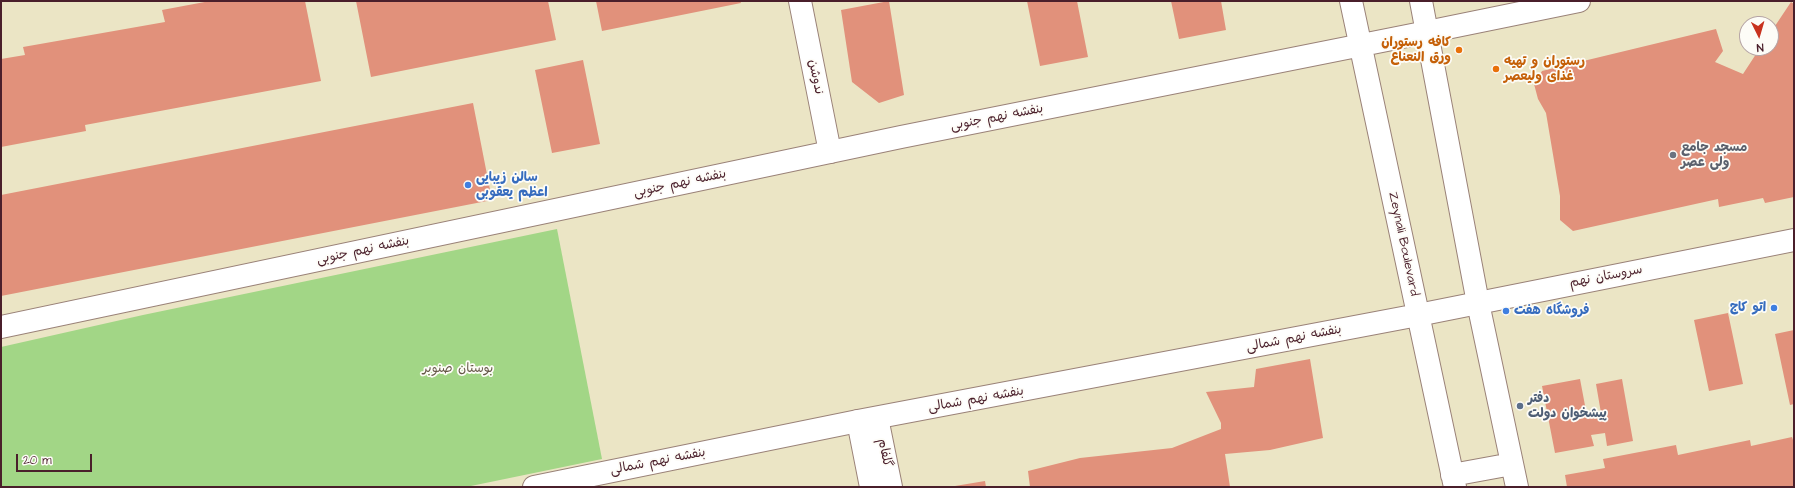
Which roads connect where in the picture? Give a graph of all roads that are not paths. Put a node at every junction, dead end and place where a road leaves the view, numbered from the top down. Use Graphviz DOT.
graph roads {
  1 [pos="800,1"];
  2 [pos="1351,1"];
  3 [pos="1421,1"];
  4 [pos="1579,1"];
  5 [pos="1427,32"];
  6 [pos="1360,46"];
  7 [pos="830,152"];
  8 [pos="1794,240"];
  9 [pos="1478,303"];
  10 [pos="1418,315"];
  11 [pos="1,327"];
  12 [pos="868,420"];
  13 [pos="1512,464"];
  14 [pos="1453,481"];
  15 [pos="534,487"];
  16 [pos="871,487"];
  17 [pos="891,487"];
  18 [pos="1517,487"];
  1 -- 7 [label="main road, ندوشن"];
  2 -- 6 [label="main road, Zeynali Boulevard"];
  3 -- 5 [label="main road"];
  4 -- 5 [label="main road, بنفشه نهم جنوبی"];
  5 -- 6 [label="main road, بنفشه نهم جنوبی"];
  5 -- 9 [label="main road"];
  6 -- 7 [label="main road, بنفشه نهم جنوبی"];
  6 -- 10 [label="main road, Zeynali Boulevard"];
  7 -- 11 [label="main road, بنفشه نهم جنوبی"];
  8 -- 9 [label="main road, سروستان نهم"];
  9 -- 10 [label="main road, سروستان نهم"];
  9 -- 13 [label="main road"];
  10 -- 12 [label="main road, بنفشه نهم شمالی"];
  10 -- 14 [label="main road, Zeynali Boulevard"];
  12 -- 15 [label="main road, بنفشه نهم شمالی"];
  12 -- 16 [label="main road, گلفام"];
  12 -- 17 [label="main road, گلفام"];
  13 -- 14 [label="main road"];
  13 -- 18 [label="main road"];
}
